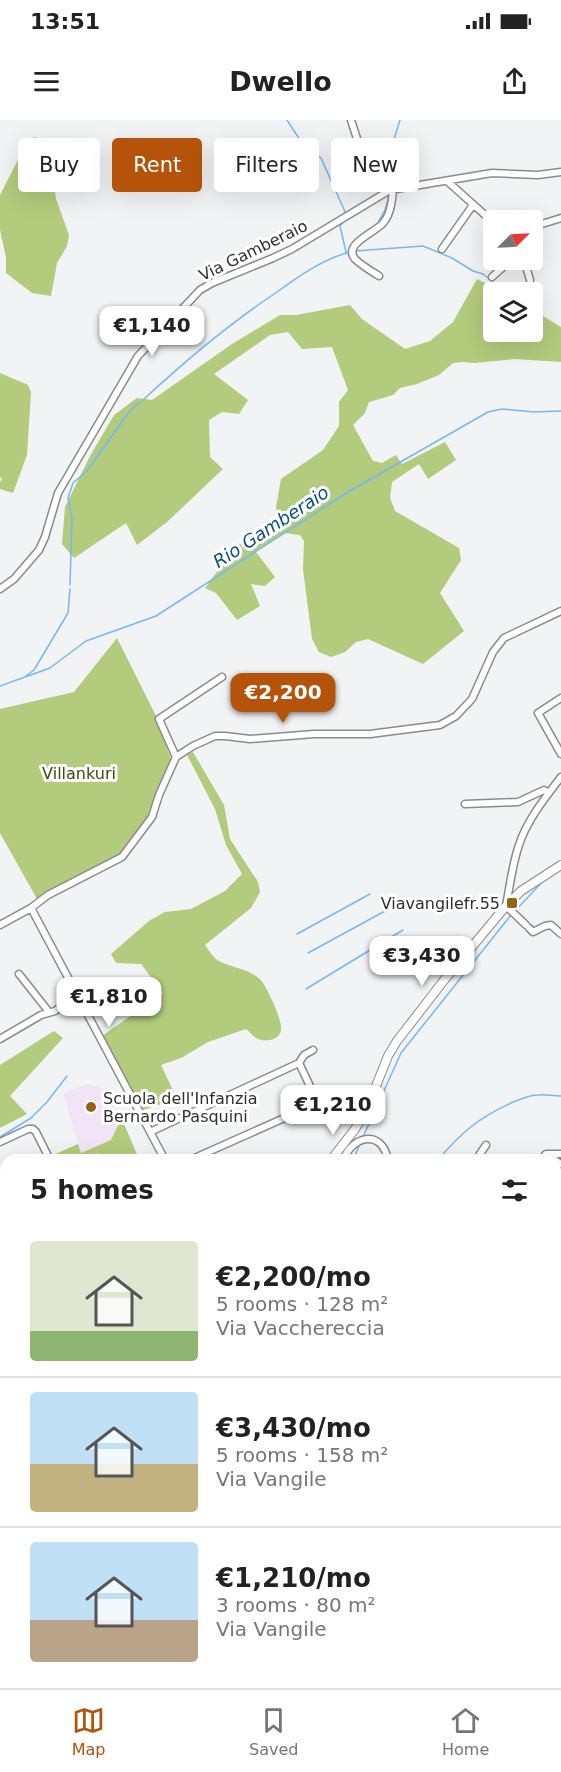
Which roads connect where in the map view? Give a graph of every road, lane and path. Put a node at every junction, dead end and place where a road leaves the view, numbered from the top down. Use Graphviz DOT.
graph roads {
  1 [pos="351,120"];
  2 [pos="561,171"];
  3 [pos="447,181"];
  4 [pos="419,185"];
  5 [pos="392,192"];
  6 [pos="385,193"];
  7 [pos="473,205"];
  8 [pos="483,214"];
  9 [pos="561,218"];
  10 [pos="543,224"];
  11 [pos="442,249"];
  12 [pos="500,270"];
  13 [pos="527,270"];
  14 [pos="378,276"];
  15 [pos="492,277"];
  16 [pos="530,280"];
  17 [pos="0,589"];
  18 [pos="561,611"];
  19 [pos="222,677"];
  20 [pos="561,698"];
  21 [pos="561,754"];
  22 [pos="176,757"];
  23 [pos="561,777"];
  24 [pos="549,793"];
  25 [pos="465,804"];
  26 [pos="561,865"];
  27 [pos="510,887"];
  28 [pos="520,892"];
  29 [pos="506,906"];
  30 [pos="31,908"];
  31 [pos="0,926"];
  32 [pos="561,934"];
  33 [pos="19,974"];
  34 [pos="77,995"];
  35 [pos="49,1012"];
  36 [pos="0,1040"];
  37 [pos="313,1050"];
  38 [pos="299,1063"];
  39 [pos="328,1099"];
  40 [pos="318,1103"];
  41 [pos="150,1132"];
  42 [pos="0,1142"];
  43 [pos="486,1145"];
  44 [pos="47,1154"];
  45 [pos="162,1154"];
  46 [pos="203,1154"];
  47 [pos="336,1154"];
  48 [pos="345,1154"];
  49 [pos="386,1154"];
  50 [pos="480,1154"];
  1 -- 6 [label="street"];
  2 -- 3 [label="street, Via Gamberaio"];
  3 -- 4 [label="street, Via Gamberaio"];
  3 -- 7 [label="street"];
  5 -- 14 [label="street"];
  6 -- 17 [label="street, Via Gamberaio"];
  7 -- 8 [label="street"];
  7 -- 11 [label="street"];
  9 -- 10 [label="street"];
  12 -- 15 [label="street"];
  13 -- 16 [label="street"];
  18 -- 22 [label="street"];
  19 -- 22 [label="street"];
  20 -- 21 [label="street"];
  22 -- 30 [label="street"];
  23 -- 24 [label="street"];
  24 -- 25 [label="street"];
  24 -- 27 [label="street"];
  26 -- 28 [label="street"];
  27 -- 28 [label="street"];
  27 -- 29 [label="street"];
  28 -- 29 [label="street"];
  29 -- 32 [label="street"];
  29 -- 47 [label="street"];
  30 -- 31 [label="street"];
  30 -- 34 [label="street"];
  33 -- 35 [label="street"];
  34 -- 35 [label="street"];
  34 -- 41 [label="street"];
  35 -- 36 [label="street"];
  37 -- 38 [label="street"];
  38 -- 40 [label="street"];
  38 -- 41 [label="street"];
  39 -- 40 [label="street"];
  40 -- 46 [label="street"];
  41 -- 45 [label="street"];
  42 -- 44 [label="street"];
  43 -- 50 [label="street"];
  48 -- 49 [label="street"];
}
